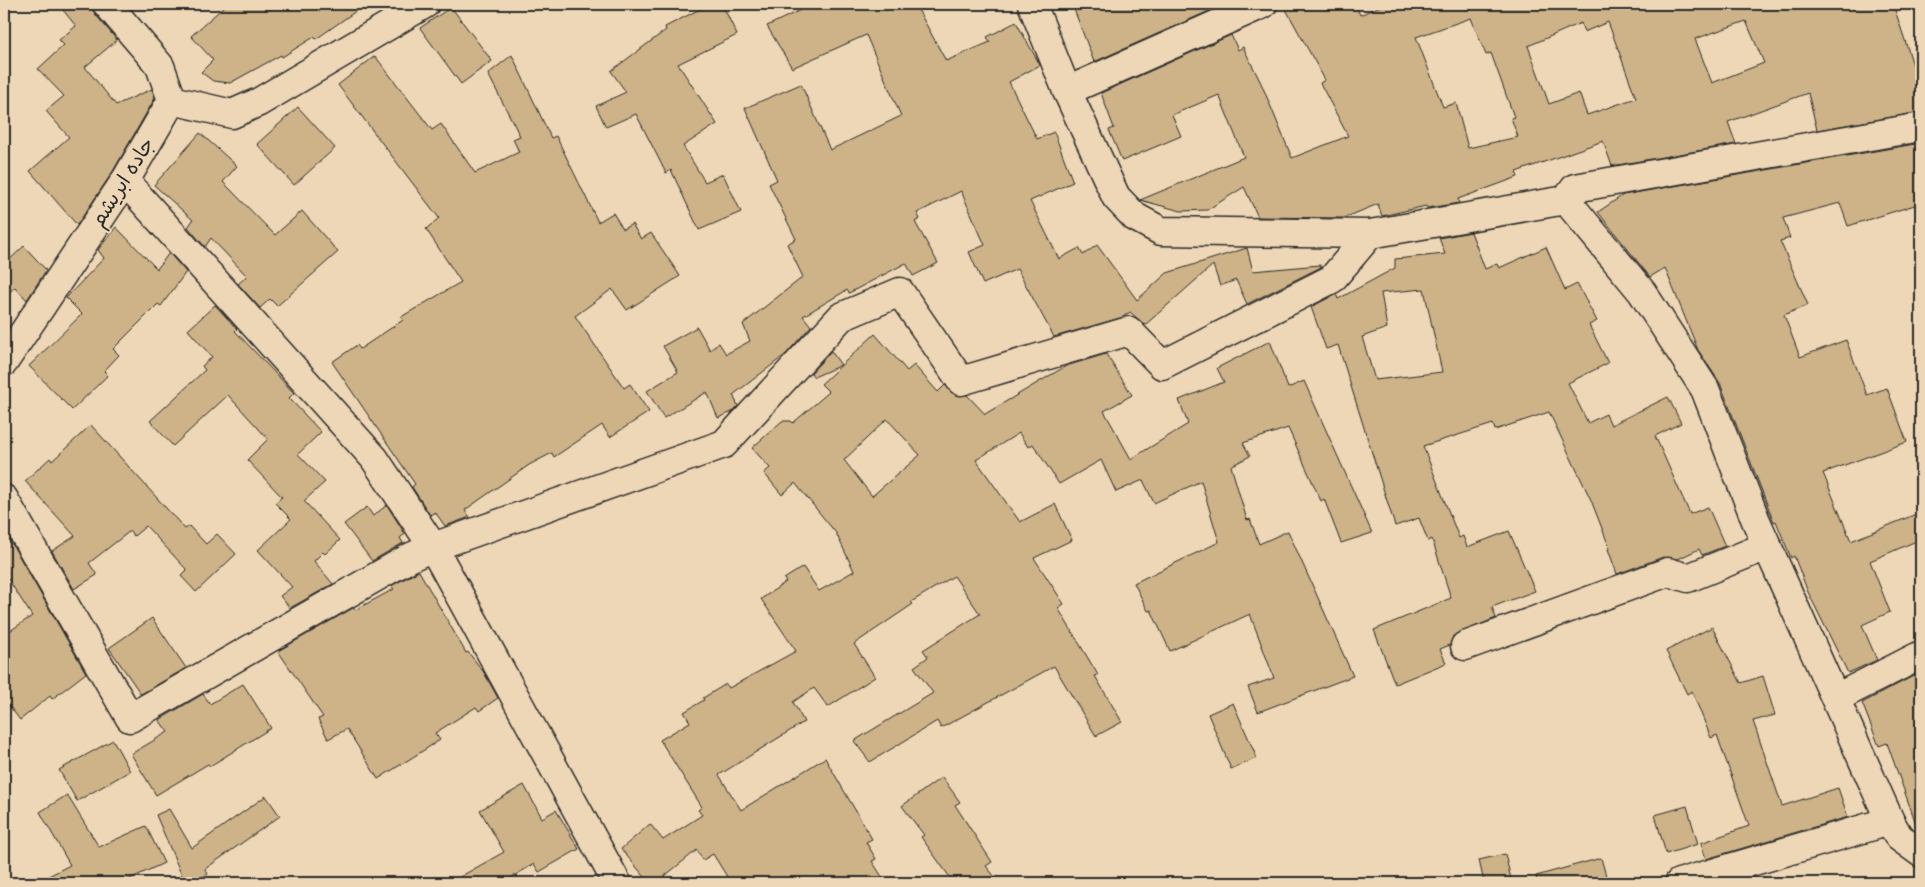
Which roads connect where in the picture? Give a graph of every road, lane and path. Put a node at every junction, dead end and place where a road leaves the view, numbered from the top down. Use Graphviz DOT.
graph roads {
  1 [pos="107,4"];
  2 [pos="425,4"];
  3 [pos="1032,4"];
  4 [pos="1263,4"];
  5 [pos="1068,91"];
  6 [pos="172,100"];
  7 [pos="1921,127"];
  8 [pos="125,180"];
  9 [pos="1566,200"];
  10 [pos="1370,234"];
  11 [pos="4,362"];
  12 [pos="4,499"];
  13 [pos="1767,546"];
  14 [pos="434,547"];
  15 [pos="1465,646"];
  16 [pos="1921,655"];
  17 [pos="1836,698"];
  18 [pos="1890,821"];
  19 [pos="1921,853"];
  20 [pos="617,883"];
  21 [pos="1679,883"];
  1 -- 6 [label="street"];
  2 -- 6 [label="street"];
  3 -- 5 [label="street"];
  4 -- 5 [label="street"];
  5 -- 10 [label="street"];
  6 -- 8 [label="street, جاده ابریشم"];
  7 -- 9 [label="street"];
  8 -- 11 [label="street, جاده ابریشم"];
  8 -- 14 [label="street"];
  9 -- 10 [label="street"];
  9 -- 13 [label="street"];
  10 -- 14 [label="street"];
  12 -- 14 [label="street"];
  13 -- 15 [label="street"];
  13 -- 17 [label="street"];
  14 -- 20 [label="street"];
  16 -- 17 [label="street"];
  17 -- 18 [label="street"];
  18 -- 19 [label="street"];
  18 -- 21 [label="street"];
}
